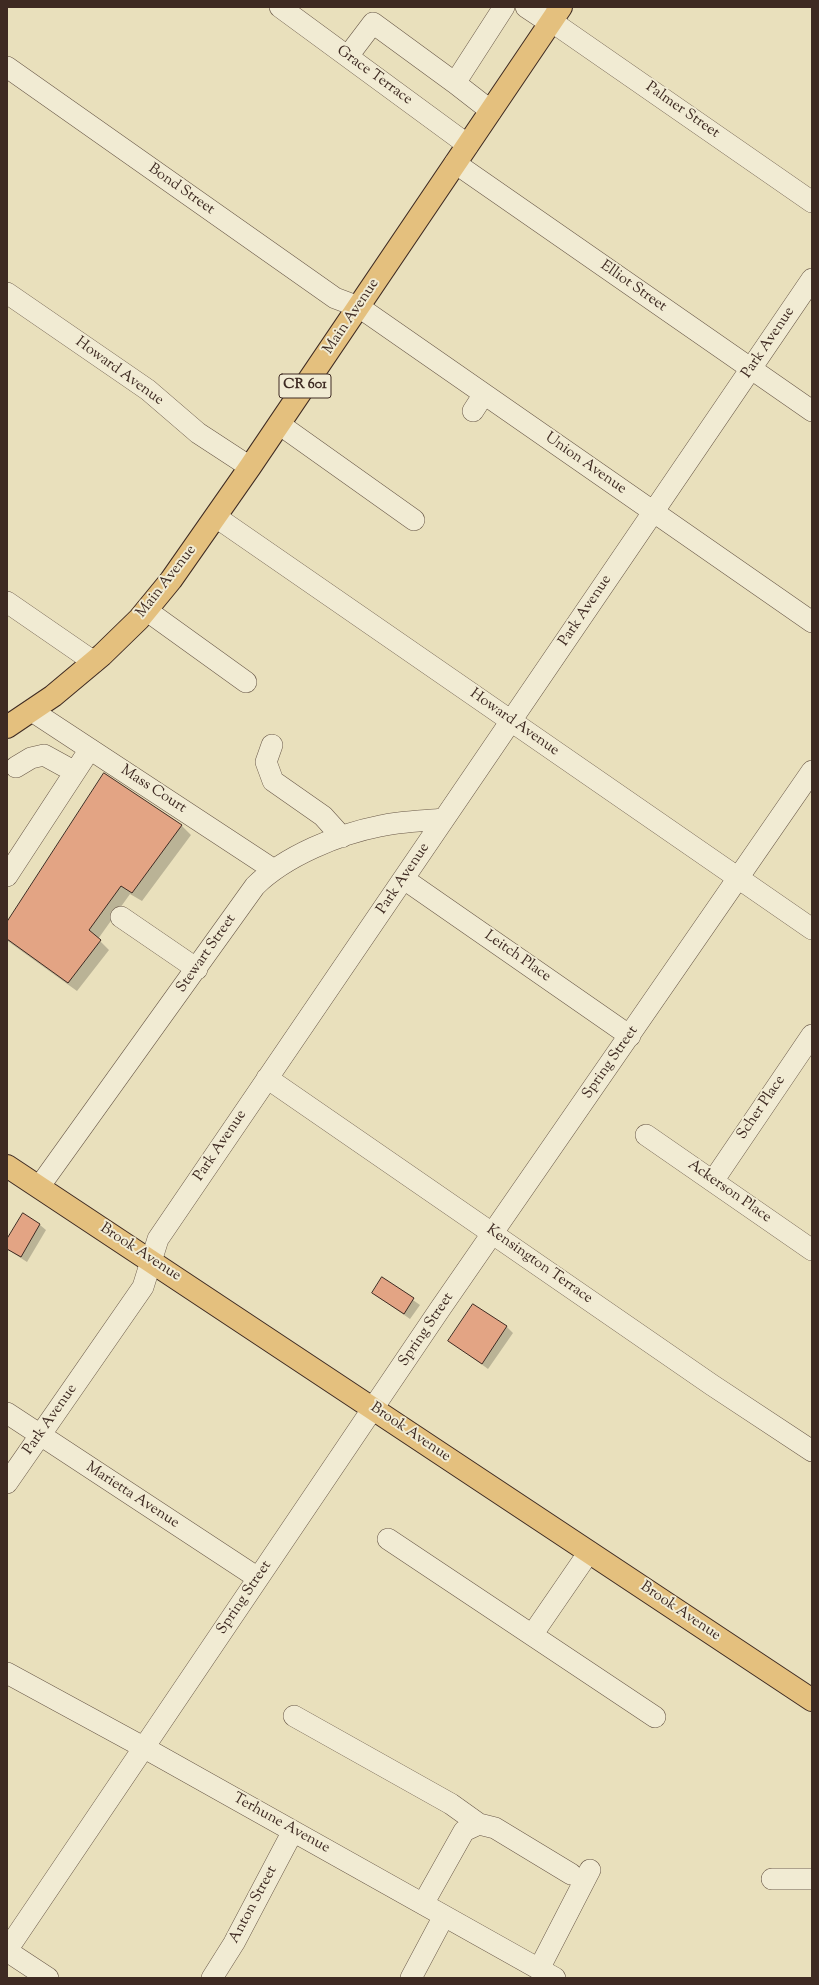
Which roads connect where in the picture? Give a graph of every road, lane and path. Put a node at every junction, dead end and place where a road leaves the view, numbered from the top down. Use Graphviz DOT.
graph roads {
  1 [pos="280,7"];
  2 [pos="504,7"];
  3 [pos="526,7"];
  4 [pos="554,17"];
  5 [pos="348,56"];
  6 [pos="7,67"];
  7 [pos="455,83"];
  8 [pos="491,111"];
  9 [pos="468,145"];
  10 [pos="455,163"];
  11 [pos="812,202"];
  12 [pos="812,279"];
  13 [pos="7,293"];
  14 [pos="359,307"];
  15 [pos="751,369"];
  16 [pos="484,394"];
  17 [pos="473,411"];
  18 [pos="812,411"];
  19 [pos="279,424"];
  20 [pos="250,467"];
  21 [pos="654,512"];
  22 [pos="216,517"];
  23 [pos="414,520"];
  24 [pos="7,602"];
  25 [pos="146,610"];
  26 [pos="812,622"];
  27 [pos="94,662"];
  28 [pos="246,682"];
  29 [pos="32,711"];
  30 [pos="511,721"];
  31 [pos="7,727"];
  32 [pos="272,745"];
  33 [pos="90,749"];
  34 [pos="10,764"];
  35 [pos="812,771"];
  36 [pos="75,772"];
  37 [pos="444,819"];
  38 [pos="342,837"];
  39 [pos="274,870"];
  40 [pos="7,876"];
  41 [pos="404,878"];
  42 [pos="739,878"];
  43 [pos="121,917"];
  44 [pos="812,929"];
  45 [pos="197,968"];
  46 [pos="812,1035"];
  47 [pos="630,1036"];
  48 [pos="267,1078"];
  49 [pos="646,1135"];
  50 [pos="7,1166"];
  51 [pos="713,1181"];
  52 [pos="39,1187"];
  53 [pos="493,1233"];
  54 [pos="812,1250"];
  55 [pos="151,1260"];
  56 [pos="373,1408"];
  57 [pos="7,1413"];
  58 [pos="40,1435"];
  59 [pos="812,1451"];
  60 [pos="7,1483"];
  61 [pos="388,1539"];
  62 [pos="589,1552"];
  63 [pos="258,1578"];
  64 [pos="532,1635"];
  65 [pos="7,1673"];
  66 [pos="812,1700"];
  67 [pos="294,1716"];
  68 [pos="654,1717"];
  69 [pos="143,1747"];
  70 [pos="479,1824"];
  71 [pos="294,1831"];
  72 [pos="772,1879"];
  73 [pos="812,1879"];
  74 [pos="423,1904"];
  75 [pos="444,1916"];
  76 [pos="7,1951"];
  77 [pos="547,1974"];
  78 [pos="48,1978"];
  79 [pos="212,1978"];
  80 [pos="411,1978"];
  1 -- 5 [label="street, Grace Terrace"];
  2 -- 7 [label="street"];
  3 -- 4 [label="street, Palmer Street"];
  4 -- 8 [label="main road, Main Avenue / CR 601"];
  4 -- 11 [label="street, Palmer Street"];
  5 -- 7 [label="street"];
  5 -- 9 [label="street, Grace Terrace"];
  6 -- 14 [label="street, Bond Street"];
  7 -- 8 [label="street"];
  8 -- 9 [label="main road, Main Avenue / CR 601"];
  9 -- 10 [label="main road, Main Avenue / CR 601"];
  10 -- 14 [label="main road, Main Avenue / CR 601"];
  10 -- 15 [label="street, Elliot Street"];
  12 -- 15 [label="street, Park Avenue"];
  13 -- 20 [label="street, Howard Avenue"];
  14 -- 16 [label="street, Union Avenue"];
  14 -- 19 [label="main road, Main Avenue / CR 601"];
  15 -- 18 [label="street, Elliot Street"];
  15 -- 21 [label="street, Park Avenue"];
  16 -- 17 [label="street"];
  16 -- 21 [label="street, Union Avenue"];
  19 -- 20 [label="main road, Main Avenue / CR 601"];
  19 -- 23 [label="street"];
  20 -- 22 [label="main road, Main Avenue / CR 601"];
  21 -- 26 [label="street, Union Avenue"];
  21 -- 30 [label="street, Park Avenue"];
  22 -- 25 [label="main road, Main Avenue / CR 601"];
  22 -- 30 [label="street, Howard Avenue"];
  24 -- 27 [label="street"];
  25 -- 27 [label="main road, Main Avenue / CR 601"];
  25 -- 28 [label="street"];
  27 -- 29 [label="main road, Main Avenue / CR 601"];
  29 -- 31 [label="main road, Main Avenue / CR 601"];
  29 -- 33 [label="street, Mass Court"];
  30 -- 37 [label="street, Park Avenue"];
  30 -- 42 [label="street, Howard Avenue"];
  32 -- 38 [label="street"];
  33 -- 36 [label="street"];
  33 -- 39 [label="street, Mass Court"];
  34 -- 36 [label="street"];
  35 -- 42 [label="street, Spring Street"];
  36 -- 40 [label="street"];
  37 -- 38 [label="street, Stewart Street"];
  37 -- 41 [label="street, Park Avenue"];
  38 -- 39 [label="street, Stewart Street"];
  39 -- 45 [label="street, Stewart Street"];
  41 -- 47 [label="street, Leitch Place"];
  41 -- 48 [label="street, Park Avenue"];
  42 -- 44 [label="street, Howard Avenue"];
  42 -- 47 [label="street, Spring Street"];
  43 -- 45 [label="street"];
  45 -- 52 [label="street, Stewart Street"];
  46 -- 51 [label="street, Scher Place"];
  47 -- 53 [label="street, Spring Street"];
  48 -- 53 [label="street, Kensington Terrace"];
  48 -- 55 [label="street, Park Avenue"];
  49 -- 51 [label="street, Ackerson Place"];
  50 -- 52 [label="main road, Brook Avenue"];
  51 -- 54 [label="street, Ackerson Place"];
  52 -- 55 [label="main road, Brook Avenue"];
  53 -- 56 [label="street, Spring Street"];
  53 -- 59 [label="street, Kensington Terrace"];
  55 -- 56 [label="main road, Brook Avenue"];
  55 -- 58 [label="street, Park Avenue"];
  56 -- 62 [label="main road, Brook Avenue"];
  56 -- 63 [label="street, Spring Street"];
  57 -- 58 [label="street, Marietta Avenue"];
  58 -- 60 [label="street, Park Avenue"];
  58 -- 63 [label="street, Marietta Avenue"];
  61 -- 64 [label="street"];
  62 -- 64 [label="street"];
  62 -- 66 [label="main road, Brook Avenue"];
  63 -- 69 [label="street, Spring Street"];
  64 -- 68 [label="street"];
  65 -- 69 [label="street, Terhune Avenue"];
  67 -- 70 [label="street"];
  69 -- 71 [label="street, Terhune Avenue"];
  69 -- 76 [label="street, Spring Street"];
  70 -- 74 [label="street"];
  70 -- 77 [label="street"];
  71 -- 74 [label="street, Terhune Avenue"];
  71 -- 79 [label="street, Anton Street"];
  72 -- 73 [label="street"];
  74 -- 75 [label="street, Terhune Avenue"];
  75 -- 77 [label="street, Terhune Avenue"];
  75 -- 80 [label="street"];
  76 -- 78 [label="street"];
}
